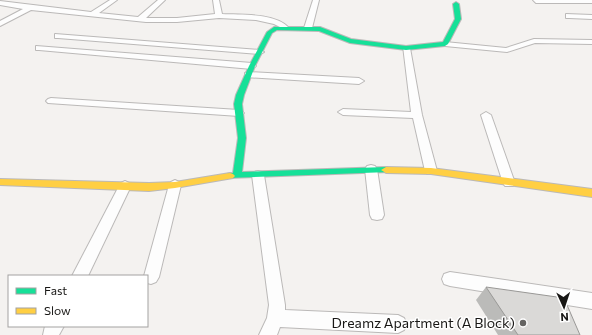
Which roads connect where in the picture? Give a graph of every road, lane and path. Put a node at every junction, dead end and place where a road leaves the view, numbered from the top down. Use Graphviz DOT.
graph roads {
  1 [pos="16,0"];
  2 [pos="114,0"];
  3 [pos="162,0"];
  4 [pos="216,0"];
  5 [pos="316,0"];
  6 [pos="553,0"];
  7 [pos="536,1"];
  8 [pos="592,2"];
  9 [pos="0,3"];
  10 [pos="8,4"];
  11 [pos="456,4"];
  12 [pos="30,8"];
  13 [pos="92,14"];
  14 [pos="219,16"];
  15 [pos="569,16"];
  16 [pos="592,17"];
  17 [pos="140,19"];
  18 [pos="0,24"];
  19 [pos="284,27"];
  20 [pos="308,28"];
  21 [pos="58,36"];
  22 [pos="592,42"];
  23 [pos="446,44"];
  24 [pos="39,48"];
  25 [pos="406,48"];
  26 [pos="260,52"];
  27 [pos="250,70"];
  28 [pos="358,81"];
  29 [pos="51,101"];
  30 [pos="343,112"];
  31 [pos="239,113"];
  32 [pos="486,115"];
  33 [pos="417,116"];
  34 [pos="371,169"];
  35 [pos="431,171"];
  36 [pos="258,174"];
  37 [pos="237,175"];
  38 [pos="0,182"];
  39 [pos="509,183"];
  40 [pos="175,185"];
  41 [pos="125,186"];
  42 [pos="592,193"];
  43 [pos="378,215"];
  44 [pos="80,275"];
  45 [pos="151,277"];
  46 [pos="450,279"];
  47 [pos="560,297"];
  48 [pos="592,301"];
  49 [pos="568,316"];
  50 [pos="275,318"];
  51 [pos="398,324"];
  52 [pos="268,335"];
  1 -- 10 [label="street"];
  2 -- 13 [label="street"];
  3 -- 17 [label="street"];
  4 -- 14 [label="street"];
  5 -- 20 [label="street"];
  6 -- 7 [label="street"];
  6 -- 8 [label="street"];
  9 -- 10 [label="street"];
  10 -- 12 [label="street"];
  11 -- 23 [label="street"];
  12 -- 13 [label="street"];
  12 -- 18 [label="street"];
  13 -- 17 [label="street"];
  14 -- 17 [label="street"];
  14 -- 19 [label="street"];
  15 -- 16 [label="street"];
  19 -- 20 [label="street"];
  19 -- 26 [label="street"];
  20 -- 25 [label="street"];
  21 -- 26 [label="street"];
  22 -- 23 [label="street"];
  23 -- 25 [label="street"];
  24 -- 27 [label="street"];
  25 -- 33 [label="street"];
  26 -- 27 [label="street"];
  27 -- 28 [label="street"];
  27 -- 31 [label="street"];
  29 -- 31 [label="street"];
  30 -- 33 [label="street"];
  31 -- 37 [label="street"];
  32 -- 39 [label="street"];
  33 -- 35 [label="street"];
  34 -- 35 [label="street"];
  34 -- 36 [label="street"];
  34 -- 43 [label="street"];
  35 -- 39 [label="street"];
  36 -- 37 [label="street"];
  36 -- 50 [label="street"];
  37 -- 40 [label="street"];
  38 -- 41 [label="street"];
  39 -- 42 [label="street"];
  40 -- 41 [label="street"];
  40 -- 45 [label="street"];
  41 -- 44 [label="street"];
  46 -- 47 [label="street"];
  47 -- 48 [label="street"];
  47 -- 49 [label="street"];
  50 -- 51 [label="street"];
  50 -- 52 [label="street"];
}
